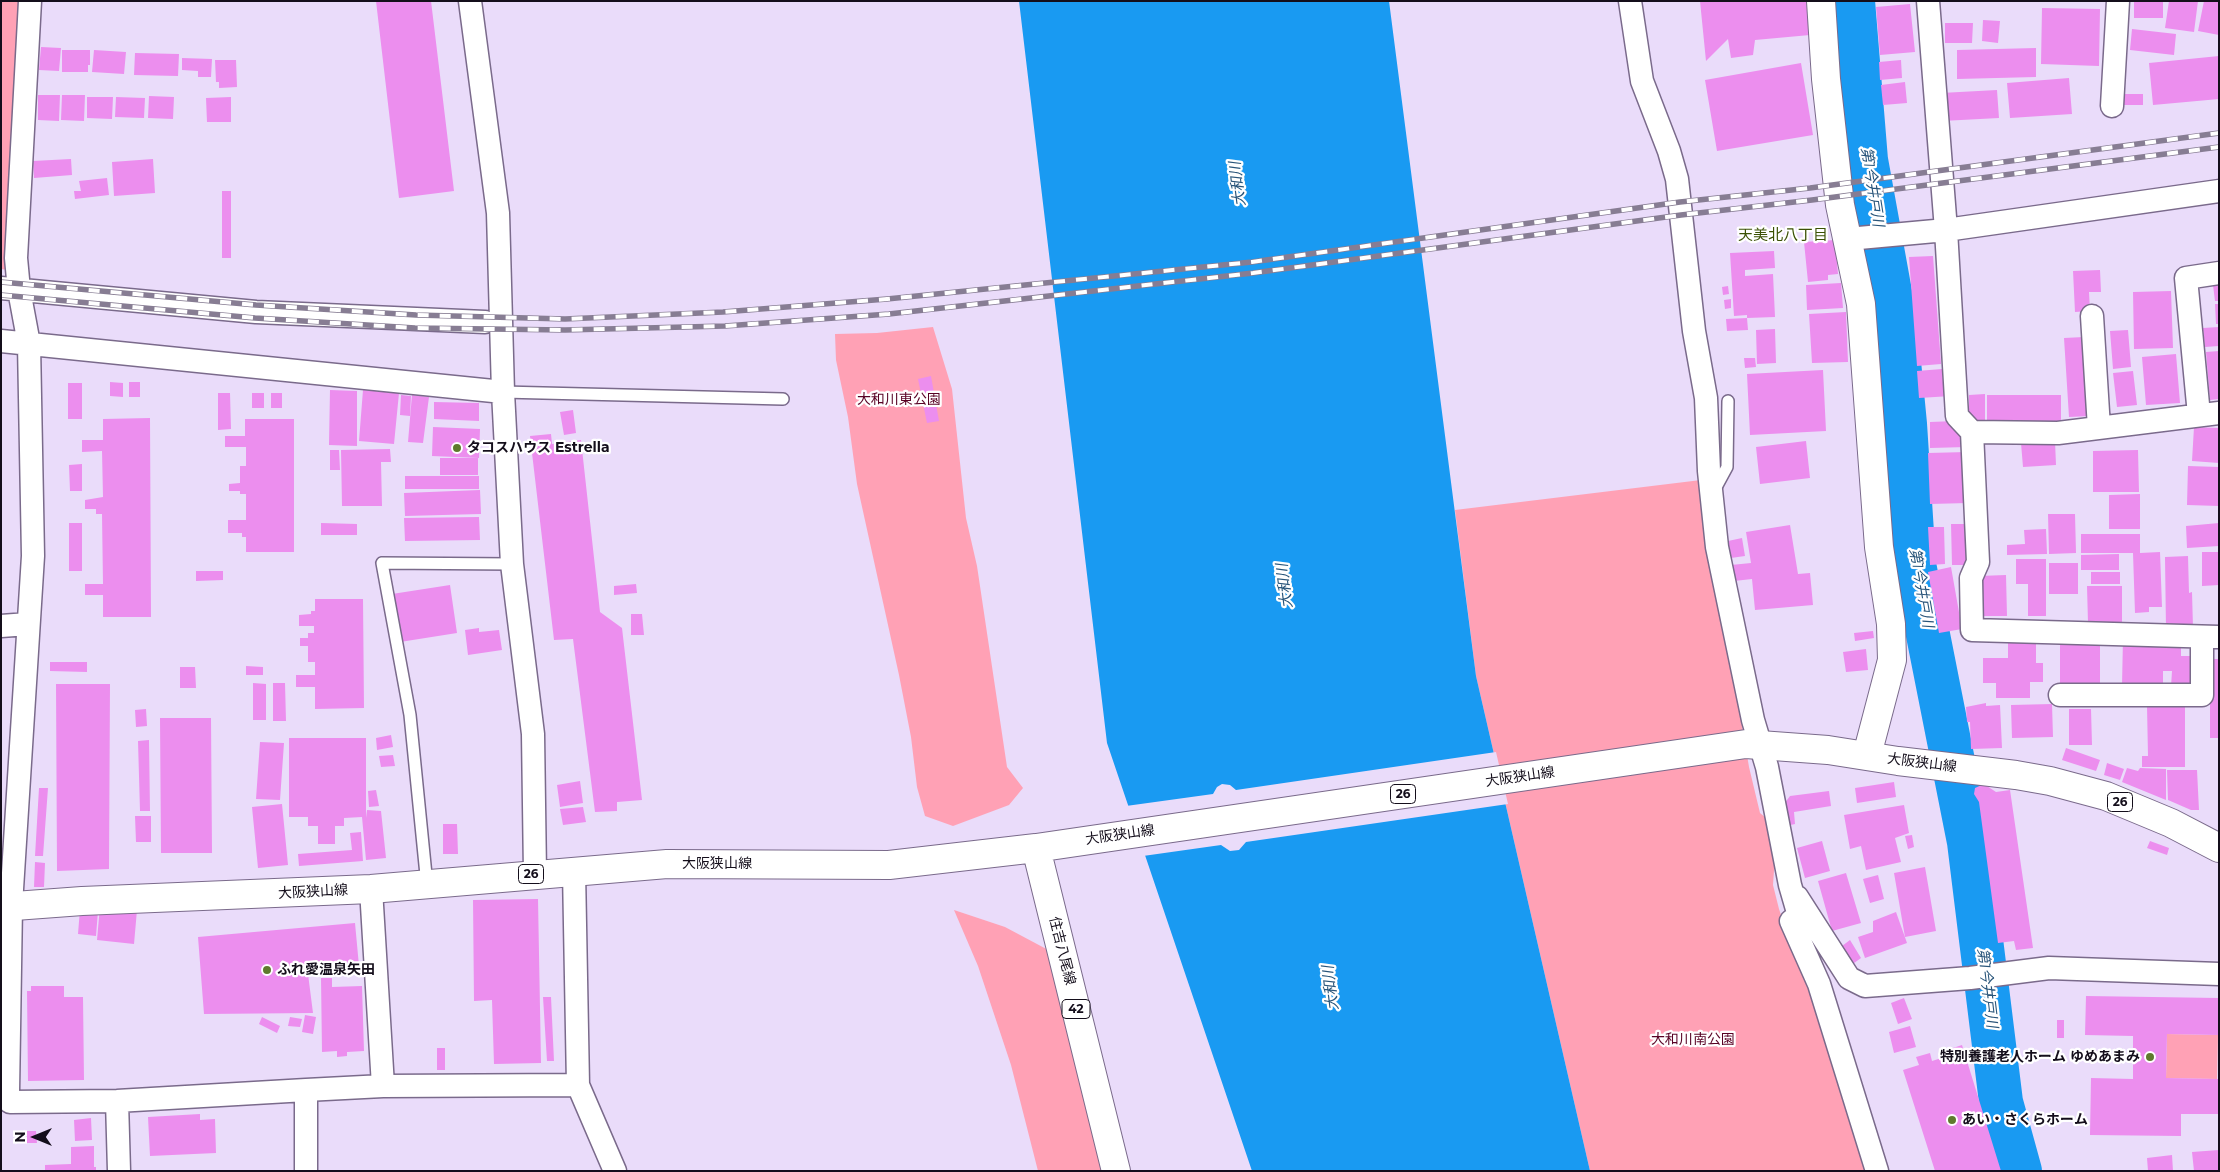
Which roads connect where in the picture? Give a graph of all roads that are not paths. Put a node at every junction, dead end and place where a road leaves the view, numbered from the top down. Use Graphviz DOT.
graph roads {
  1 [pos="30,1"];
  2 [pos="470,1"];
  3 [pos="1630,1"];
  4 [pos="1821,1"];
  5 [pos="1928,1"];
  6 [pos="2118,1"];
  7 [pos="2112,106"];
  8 [pos="2219,191"];
  9 [pos="1946,230"];
  10 [pos="1857,238"];
  11 [pos="2219,273"];
  12 [pos="10,289"];
  13 [pos="2092,316"];
  14 [pos="486,322"];
  15 [pos="1,341"];
  16 [pos="29,344"];
  17 [pos="503,392"];
  18 [pos="783,398"];
  19 [pos="1728,401"];
  20 [pos="2209,414"];
  21 [pos="2099,428"];
  22 [pos="1972,432"];
  23 [pos="1711,495"];
  24 [pos="512,564"];
  25 [pos="28,624"];
  26 [pos="1,626"];
  27 [pos="2211,637"];
  28 [pos="2060,695"];
  29 [pos="1754,744"];
  30 [pos="1867,755"];
  31 [pos="1048,846"];
  32 [pos="2219,848"];
  33 [pos="574,871"];
  34 [pos="535,874"];
  35 [pos="427,885"];
  36 [pos="1790,886"];
  37 [pos="371,889"];
  38 [pos="6,906"];
  39 [pos="2219,974"];
  40 [pos="578,1085"];
  41 [pos="383,1086"];
  42 [pos="306,1090"];
  43 [pos="5,1092"];
  44 [pos="117,1101"];
  45 [pos="119,1171"];
  46 [pos="306,1171"];
  47 [pos="615,1171"];
  48 [pos="1116,1171"];
  49 [pos="1877,1171"];
  1 -- 12 [label="street"];
  2 -- 17 [label="street"];
  3 -- 23 [label="street"];
  4 -- 10 [label="main road"];
  5 -- 9 [label="street"];
  6 -- 7 [label="street"];
  8 -- 9 [label="street"];
  9 -- 10 [label="street"];
  9 -- 22 [label="street"];
  10 -- 30 [label="main road"];
  11 -- 20 [label="street"];
  12 -- 14 [label="street"];
  12 -- 16 [label="street"];
  13 -- 21 [label="street"];
  15 -- 16 [label="street"];
  16 -- 17 [label="street"];
  16 -- 25 [label="street"];
  17 -- 18 [label="lane"];
  17 -- 24 [label="street"];
  19 -- 23 [label="lane"];
  20 -- 21 [label="street"];
  21 -- 22 [label="street"];
  22 -- 27 [label="street"];
  23 -- 29 [label="street"];
  24 -- 34 [label="street"];
  24 -- 35 [label="lane"];
  25 -- 26 [label="street"];
  25 -- 38 [label="street"];
  27 -- 28 [label="street"];
  29 -- 30 [label="main road, 大阪狭山線 / 26"];
  29 -- 31 [label="main road, 大阪狭山線 / 26"];
  29 -- 36 [label="street"];
  30 -- 32 [label="main road, 大阪狭山線 / 26"];
  31 -- 33 [label="main road, 大阪狭山線 / 26"];
  31 -- 48 [label="main road, 住吉八尾線 / 42"];
  33 -- 34 [label="main road, 大阪狭山線 / 26"];
  33 -- 40 [label="street"];
  34 -- 35 [label="main road, 大阪狭山線 / 26"];
  35 -- 37 [label="main road, 大阪狭山線 / 26"];
  36 -- 39 [label="street"];
  36 -- 49 [label="street"];
  37 -- 38 [label="main road, 大阪狭山線 / 26"];
  37 -- 41 [label="street"];
  38 -- 43 [label="street"];
  40 -- 41 [label="street"];
  40 -- 47 [label="street"];
  41 -- 42 [label="street"];
  42 -- 44 [label="street"];
  42 -- 46 [label="street"];
  43 -- 44 [label="street"];
  44 -- 45 [label="street"];
}
